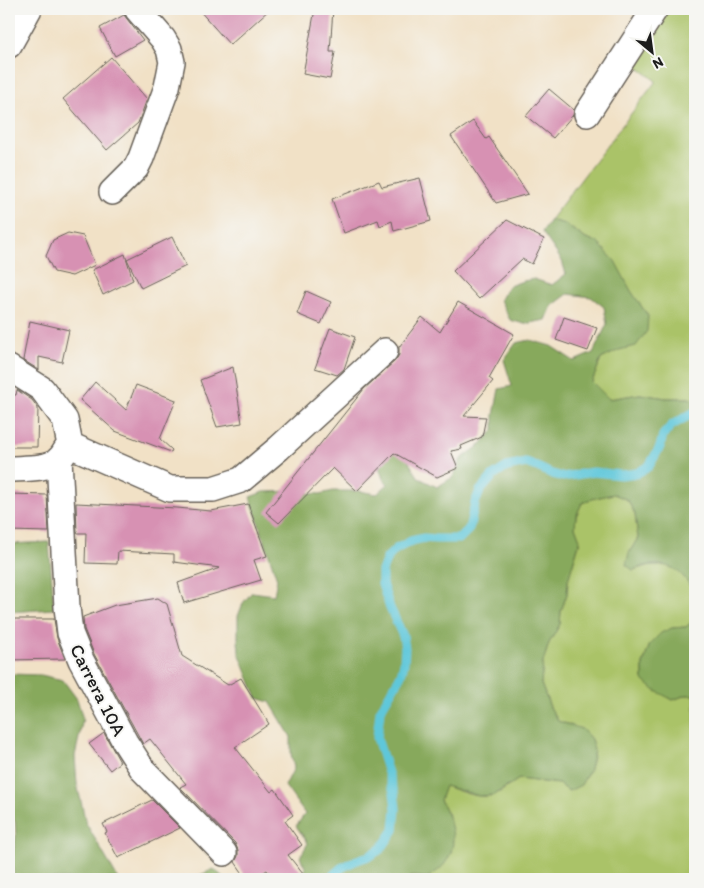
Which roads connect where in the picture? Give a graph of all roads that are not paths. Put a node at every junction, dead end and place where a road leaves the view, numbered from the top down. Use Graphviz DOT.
graph roads {
  1 [pos="29,9"];
  2 [pos="137,9"];
  3 [pos="655,9"];
  4 [pos="9,45"];
  5 [pos="587,114"];
  6 [pos="112,192"];
  7 [pos="385,351"];
  8 [pos="9,368"];
  9 [pos="64,452"];
  10 [pos="9,469"];
  11 [pos="224,853"];
  1 -- 4 [label="street"];
  2 -- 6 [label="street"];
  3 -- 5 [label="street"];
  7 -- 9 [label="street"];
  8 -- 9 [label="street, Carrera 10A"];
  9 -- 10 [label="street"];
  9 -- 11 [label="street, Carrera 10A"];
}
